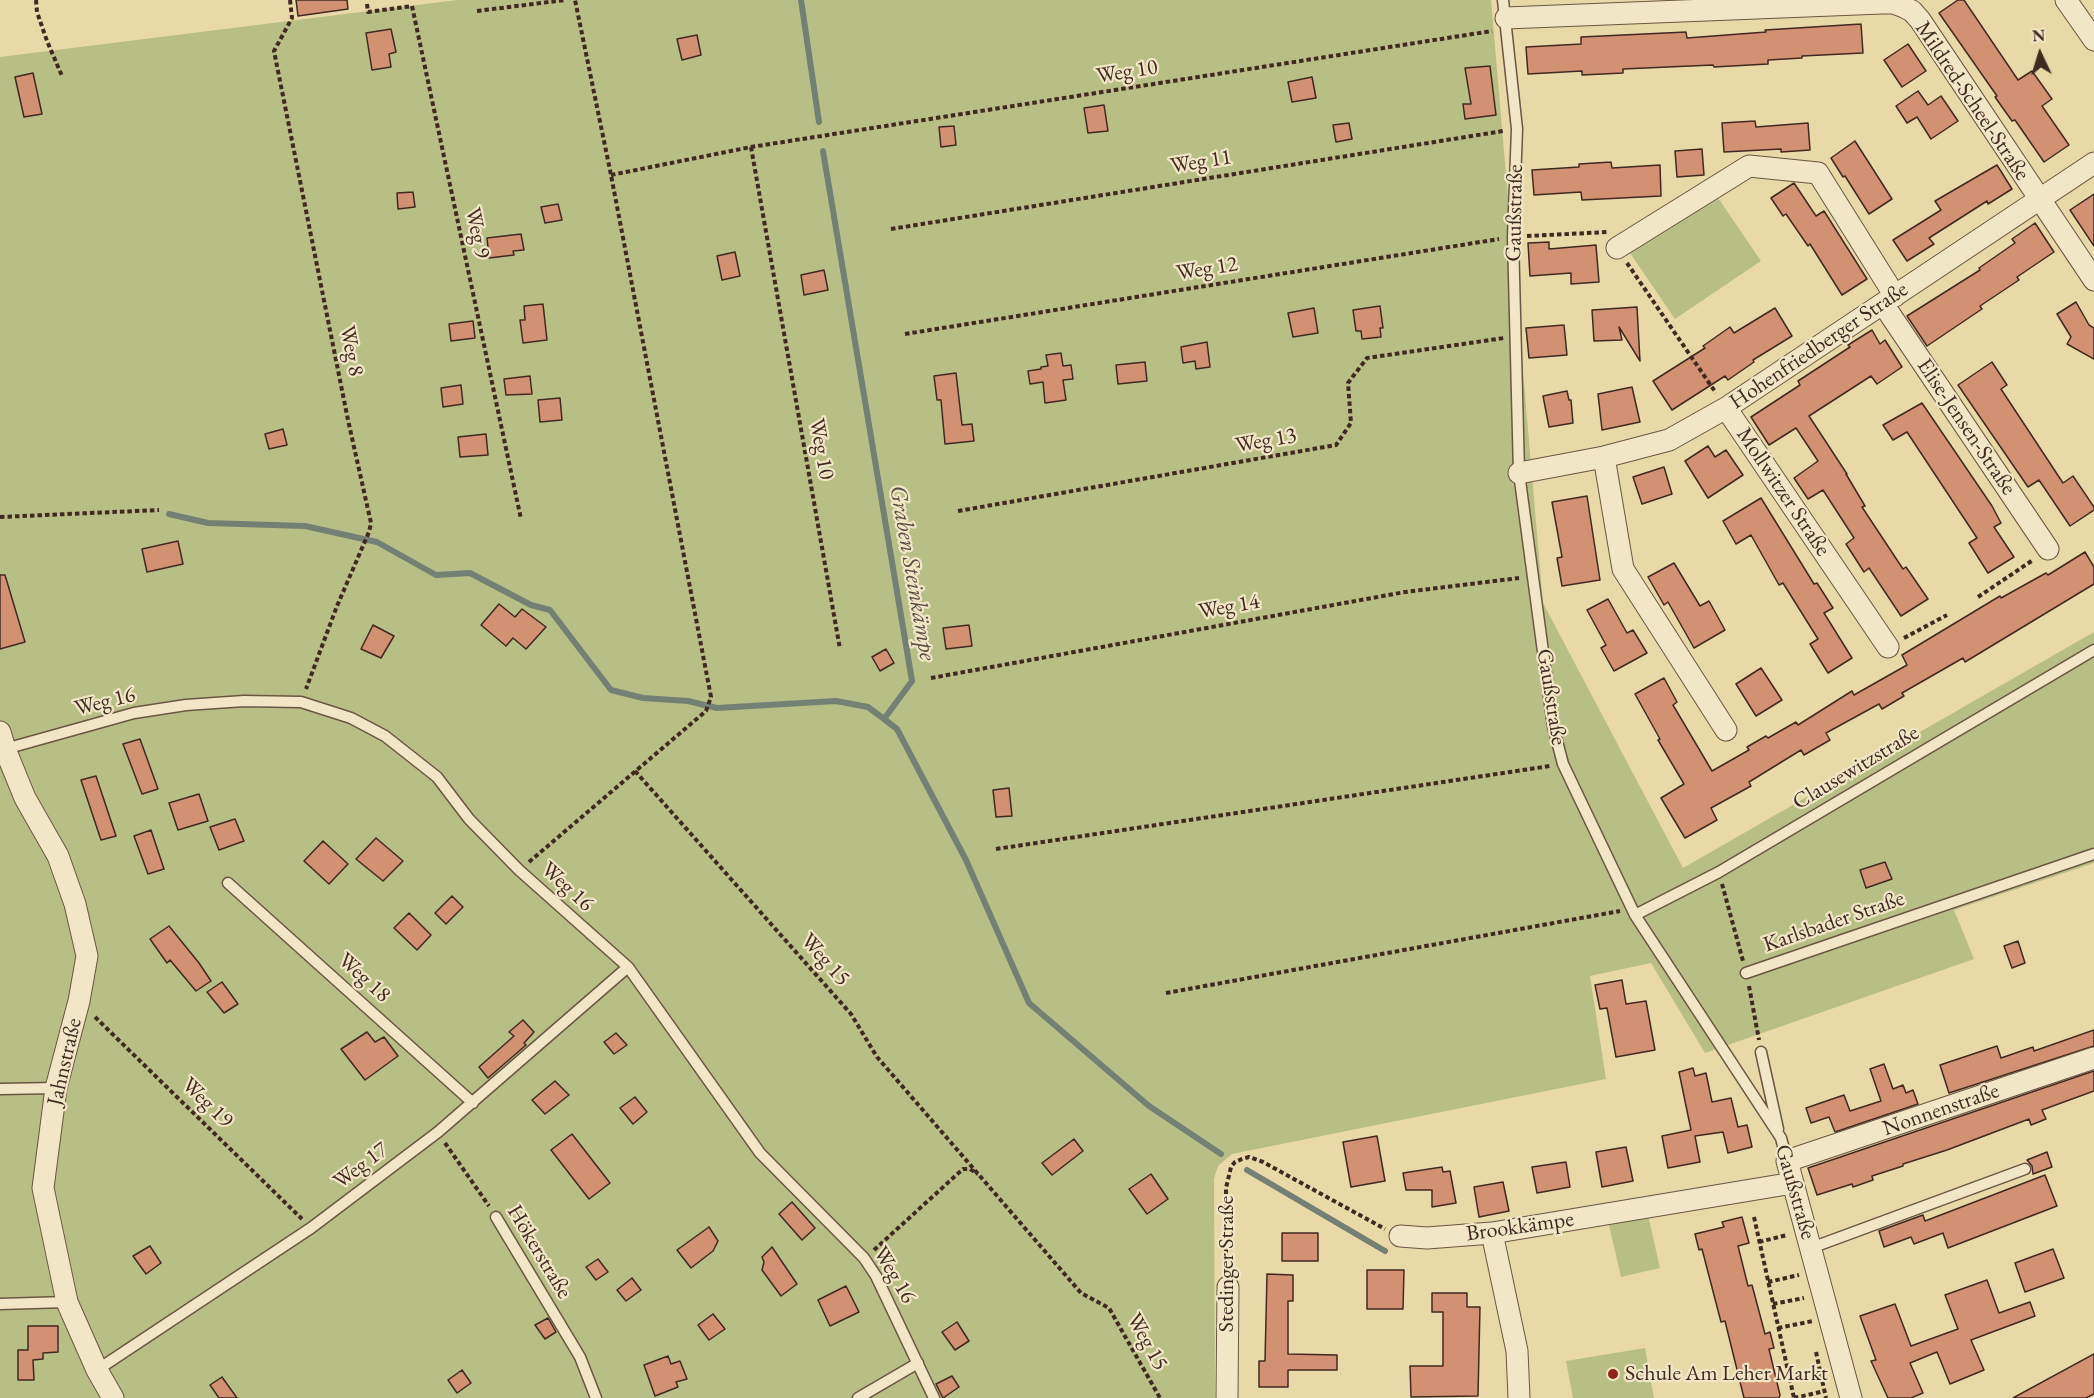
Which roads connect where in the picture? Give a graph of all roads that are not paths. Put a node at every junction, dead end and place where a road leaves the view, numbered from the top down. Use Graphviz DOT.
graph roads {
  1 [pos="2066,0"];
  2 [pos="1505,16"];
  3 [pos="2094,40"];
  4 [pos="2094,164"];
  5 [pos="2039,200"];
  6 [pos="1617,248"];
  7 [pos="2094,280"];
  8 [pos="1889,300"];
  9 [pos="1726,408"];
  10 [pos="1604,457"];
  11 [pos="1519,472"];
  12 [pos="2048,549"];
  13 [pos="1888,647"];
  14 [pos="2094,650"];
  15 [pos="1726,730"];
  16 [pos="2,740"];
  17 [pos="2094,854"];
  18 [pos="228,883"];
  19 [pos="1634,912"];
  20 [pos="628,968"];
  21 [pos="1746,973"];
  22 [pos="1761,1052"];
  23 [pos="2094,1058"];
  24 [pos="56,1088"];
  25 [pos="0,1089"];
  26 [pos="473,1102"];
  27 [pos="1781,1138"];
  28 [pos="1787,1161"];
  29 [pos="2025,1169"];
  30 [pos="1793,1183"];
  31 [pos="496,1216"];
  32 [pos="1492,1233"];
  33 [pos="1400,1236"];
  34 [pos="1809,1239"];
  35 [pos="1228,1287"];
  36 [pos="67,1302"];
  37 [pos="0,1304"];
  38 [pos="918,1363"];
  39 [pos="97,1370"];
  40 [pos="1850,1392"];
  41 [pos="113,1398"];
  42 [pos="596,1398"];
  43 [pos="858,1398"];
  44 [pos="934,1398"];
  45 [pos="1227,1398"];
  46 [pos="1519,1398"];
  1 -- 3 [label="street"];
  2 -- 5 [label="street, Mildred-Scheel-Straße"];
  2 -- 11 [label="lane, Gaußstraße"];
  4 -- 5 [label="street, Hohenfriedberger Straße"];
  5 -- 7 [label="street, Mildred-Scheel-Straße"];
  5 -- 8 [label="street, Hohenfriedberger Straße"];
  6 -- 8 [label="street, Elise-Jensen-Straße"];
  8 -- 9 [label="street, Hohenfriedberger Straße"];
  8 -- 12 [label="street, Elise-Jensen-Straße"];
  9 -- 10 [label="street, Hohenfriedberger Straße"];
  9 -- 13 [label="street, Mollwitzer Straße"];
  10 -- 11 [label="street, Hohenfriedberger Straße"];
  10 -- 15 [label="street"];
  11 -- 19 [label="lane, Gaußstraße"];
  14 -- 19 [label="lane, Clausewitzstraße"];
  16 -- 20 [label="lane, Weg 16"];
  16 -- 24 [label="street, Jahnstraße"];
  17 -- 21 [label="lane, Karlsbader Straße"];
  18 -- 26 [label="lane, Weg 18"];
  19 -- 27 [label="lane, Gaußstraße"];
  20 -- 26 [label="lane, Weg 17"];
  20 -- 38 [label="lane, Weg 16"];
  22 -- 27 [label="lane"];
  23 -- 28 [label="street, Nonnenstraße"];
  24 -- 25 [label="lane"];
  24 -- 36 [label="street, Jahnstraße"];
  26 -- 39 [label="lane, Weg 17"];
  27 -- 28 [label="lane, Gaußstraße"];
  28 -- 30 [label="street, Gaußstraße"];
  29 -- 34 [label="lane"];
  30 -- 32 [label="street, Brookkämpe"];
  30 -- 34 [label="street, Gaußstraße"];
  31 -- 42 [label="lane, Hökerstraße"];
  32 -- 33 [label="street, Brookkämpe"];
  32 -- 46 [label="street"];
  34 -- 40 [label="street, Gaußstraße"];
  35 -- 45 [label="street, Stedinger Straße"];
  36 -- 37 [label="lane"];
  36 -- 39 [label="street, Jahnstraße"];
  38 -- 43 [label="lane"];
  38 -- 44 [label="lane, Weg 16"];
  39 -- 41 [label="street, Jahnstraße"];
}
